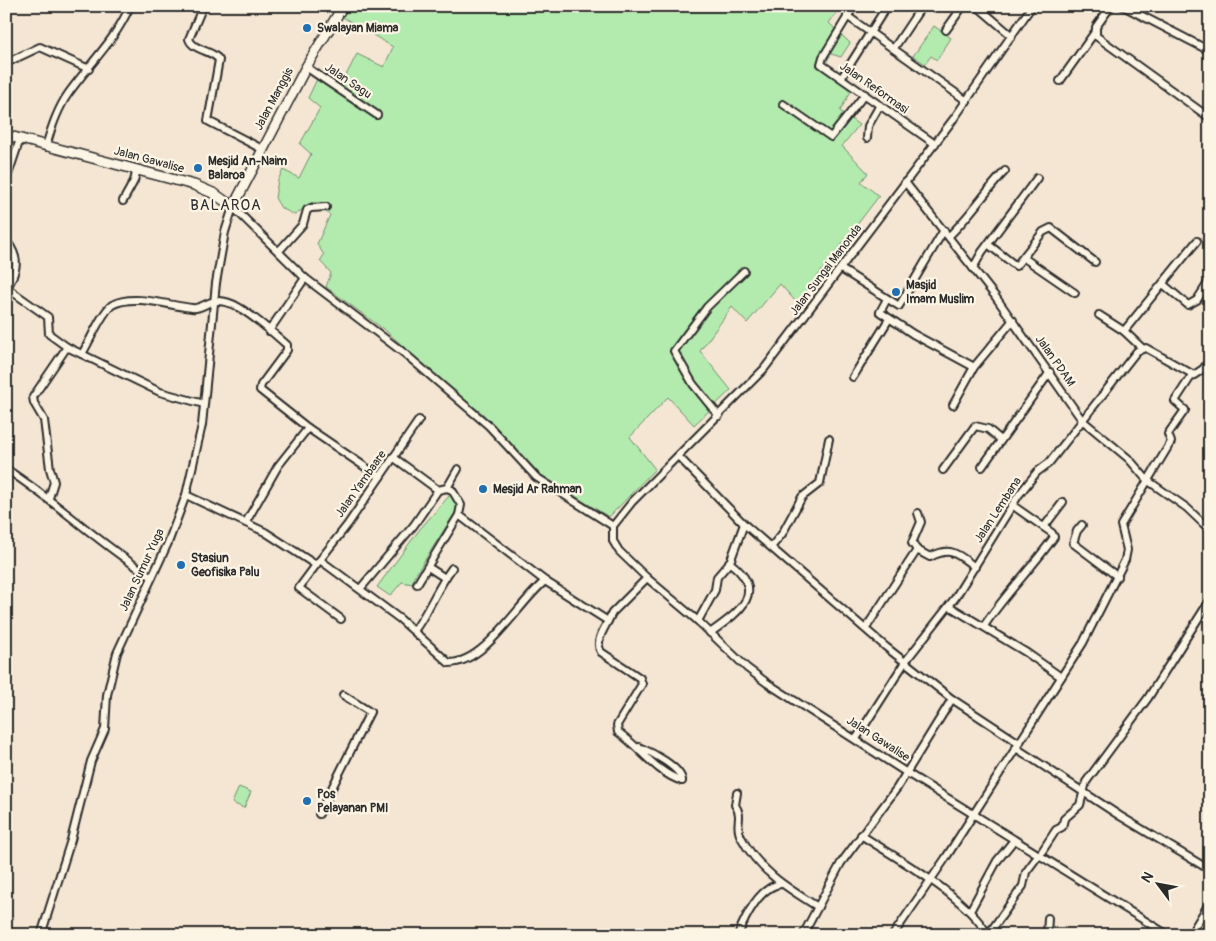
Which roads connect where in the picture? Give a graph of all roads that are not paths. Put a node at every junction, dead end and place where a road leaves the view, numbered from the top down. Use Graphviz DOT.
graph roads {
  1 [pos="130,6"];
  2 [pos="203,6"];
  3 [pos="343,6"];
  4 [pos="854,6"];
  5 [pos="887,6"];
  6 [pos="922,6"];
  7 [pos="963,6"];
  8 [pos="977,6"];
  9 [pos="1032,6"];
  10 [pos="1111,6"];
  11 [pos="1123,6"];
  12 [pos="847,16"];
  13 [pos="946,30"];
  14 [pos="870,32"];
  15 [pos="1095,32"];
  16 [pos="1012,36"];
  17 [pos="894,48"];
  18 [pos="1210,51"];
  19 [pos="6,63"];
  20 [pos="306,67"];
  21 [pos="89,69"];
  22 [pos="842,76"];
  23 [pos="1060,81"];
  24 [pos="865,94"];
  25 [pos="966,101"];
  26 [pos="783,104"];
  27 [pos="880,105"];
  28 [pos="377,115"];
  29 [pos="1210,118"];
  30 [pos="6,135"];
  31 [pos="867,138"];
  32 [pos="20,139"];
  33 [pos="935,144"];
  34 [pos="46,147"];
  35 [pos="262,149"];
  36 [pos="137,169"];
  37 [pos="1005,170"];
  38 [pos="1037,178"];
  39 [pos="6,181"];
  40 [pos="905,182"];
  41 [pos="123,201"];
  42 [pos="233,207"];
  43 [pos="326,207"];
  44 [pos="947,233"];
  45 [pos="6,240"];
  46 [pos="1197,241"];
  47 [pos="989,245"];
  48 [pos="280,251"];
  49 [pos="1024,258"];
  50 [pos="1094,262"];
  51 [pos="974,268"];
  52 [pos="841,269"];
  53 [pos="744,271"];
  54 [pos="305,278"];
  55 [pos="1210,280"];
  56 [pos="1163,284"];
  57 [pos="7,289"];
  58 [pos="1075,293"];
  59 [pos="887,299"];
  60 [pos="214,300"];
  61 [pos="1099,315"];
  62 [pos="889,319"];
  63 [pos="1012,320"];
  64 [pos="269,331"];
  65 [pos="1124,332"];
  66 [pos="67,347"];
  67 [pos="1142,348"];
  68 [pos="82,354"];
  69 [pos="1210,359"];
  70 [pos="974,367"];
  71 [pos="1050,372"];
  72 [pos="1192,375"];
  73 [pos="853,377"];
  74 [pos="204,404"];
  75 [pos="953,405"];
  76 [pos="719,416"];
  77 [pos="419,420"];
  78 [pos="1082,420"];
  79 [pos="308,428"];
  80 [pos="829,439"];
  81 [pos="1001,440"];
  82 [pos="678,456"];
  83 [pos="393,457"];
  84 [pos="982,467"];
  85 [pos="458,469"];
  86 [pos="944,470"];
  87 [pos="9,471"];
  88 [pos="380,477"];
  89 [pos="1149,477"];
  90 [pos="6,479"];
  91 [pos="446,488"];
  92 [pos="438,490"];
  93 [pos="186,495"];
  94 [pos="49,498"];
  95 [pos="1063,502"];
  96 [pos="1012,505"];
  97 [pos="918,513"];
  98 [pos="459,515"];
  99 [pos="246,522"];
  100 [pos="744,524"];
  101 [pos="1082,525"];
  102 [pos="613,526"];
  103 [pos="1044,527"];
  104 [pos="1210,530"];
  105 [pos="772,546"];
  106 [pos="917,550"];
  107 [pos="318,562"];
  108 [pos="729,562"];
  109 [pos="428,567"];
  110 [pos="975,567"];
  111 [pos="452,568"];
  112 [pos="152,577"];
  113 [pos="1118,577"];
  114 [pos="445,578"];
  115 [pos="646,578"];
  116 [pos="545,581"];
  117 [pos="417,584"];
  118 [pos="360,588"];
  119 [pos="1210,600"];
  120 [pos="949,606"];
  121 [pos="341,619"];
  122 [pos="608,621"];
  123 [pos="698,622"];
  124 [pos="984,626"];
  125 [pos="866,628"];
  126 [pos="414,631"];
  127 [pos="710,633"];
  128 [pos="905,662"];
  129 [pos="1061,677"];
  130 [pos="343,695"];
  131 [pos="952,700"];
  132 [pos="856,740"];
  133 [pos="636,746"];
  134 [pos="1017,746"];
  135 [pos="907,773"];
  136 [pos="1084,791"];
  137 [pos="737,793"];
  138 [pos="319,814"];
  139 [pos="974,814"];
  140 [pos="861,835"];
  141 [pos="1014,840"];
  142 [pos="1038,856"];
  143 [pos="1210,870"];
  144 [pos="930,881"];
  145 [pos="781,884"];
  146 [pos="1210,902"];
  147 [pos="818,907"];
  148 [pos="970,912"];
  149 [pos="1048,918"];
  150 [pos="41,935"];
  151 [pos="738,935"];
  152 [pos="803,935"];
  153 [pos="893,935"];
  154 [pos="988,935"];
  155 [pos="1047,935"];
  156 [pos="1168,935"];
  157 [pos="1190,935"];
  1 -- 21 [label="street"];
  2 -- 35 [label="street"];
  3 -- 20 [label="street, Jalan Manggis"];
  4 -- 12 [label="street"];
  5 -- 14 [label="street"];
  6 -- 17 [label="street"];
  7 -- 13 [label="street"];
  8 -- 16 [label="street"];
  9 -- 16 [label="street, Jalan Sungai Manonda"];
  10 -- 15 [label="street"];
  11 -- 18 [label="street"];
  12 -- 14 [label="street"];
  12 -- 22 [label="street, Jalan Reformasi"];
  14 -- 17 [label="street"];
  14 -- 22 [label="street"];
  15 -- 23 [label="street"];
  15 -- 29 [label="street"];
  16 -- 25 [label="street, Jalan Sungai Manonda"];
  17 -- 25 [label="street"];
  19 -- 21 [label="street"];
  20 -- 28 [label="street, Jalan Sagu"];
  20 -- 35 [label="street, Jalan Manggis"];
  21 -- 34 [label="street"];
  22 -- 24 [label="street, Jalan Reformasi"];
  24 -- 26 [label="street"];
  24 -- 27 [label="street, Jalan Reformasi"];
  25 -- 33 [label="street, Jalan Sungai Manonda"];
  27 -- 31 [label="street"];
  27 -- 33 [label="street, Jalan Reformasi"];
  30 -- 32 [label="street, Jalan Gawalise"];
  32 -- 34 [label="street, Jalan Gawalise"];
  32 -- 39 [label="street"];
  33 -- 40 [label="street, Jalan Sungai Manonda"];
  34 -- 36 [label="street, Jalan Gawalise"];
  35 -- 42 [label="street, Jalan Manggis"];
  36 -- 41 [label="street"];
  36 -- 42 [label="street, Jalan Gawalise"];
  37 -- 44 [label="street"];
  38 -- 47 [label="street"];
  40 -- 44 [label="street, Jalan PDAM"];
  40 -- 52 [label="street, Jalan Sungai Manonda"];
  42 -- 48 [label="street, Jalan Gawalise"];
  42 -- 60 [label="street, Jalan Sumur Yuga"];
  43 -- 48 [label="street"];
  44 -- 51 [label="street, Jalan PDAM"];
  44 -- 59 [label="street"];
  45 -- 57 [label="street"];
  46 -- 56 [label="street"];
  47 -- 49 [label="street"];
  47 -- 51 [label="street"];
  48 -- 54 [label="street, Jalan Gawalise"];
  49 -- 50 [label="street"];
  49 -- 58 [label="street"];
  51 -- 63 [label="street, Jalan PDAM"];
  52 -- 59 [label="street"];
  52 -- 76 [label="street, Jalan Sungai Manonda"];
  53 -- 76 [label="street"];
  54 -- 64 [label="street"];
  54 -- 102 [label="street, Jalan Gawalise"];
  55 -- 56 [label="street"];
  56 -- 65 [label="street"];
  57 -- 66 [label="street"];
  59 -- 62 [label="street"];
  60 -- 64 [label="street"];
  60 -- 68 [label="street"];
  60 -- 74 [label="street, Jalan Sumur Yuga"];
  61 -- 65 [label="street"];
  62 -- 70 [label="street"];
  62 -- 73 [label="street"];
  63 -- 70 [label="street"];
  63 -- 71 [label="street, Jalan PDAM"];
  64 -- 79 [label="street"];
  65 -- 67 [label="street"];
  66 -- 68 [label="street"];
  66 -- 94 [label="street"];
  67 -- 72 [label="street"];
  67 -- 78 [label="street, Jalan Lembana"];
  68 -- 74 [label="street"];
  69 -- 72 [label="street"];
  70 -- 75 [label="street"];
  71 -- 78 [label="street, Jalan PDAM"];
  71 -- 81 [label="street"];
  72 -- 89 [label="street"];
  74 -- 93 [label="street, Jalan Sumur Yuga"];
  76 -- 82 [label="street, Jalan Sungai Manonda"];
  77 -- 83 [label="street, Jalan Yambaare"];
  78 -- 89 [label="street, Jalan PDAM"];
  78 -- 96 [label="street, Jalan Lembana"];
  79 -- 88 [label="street"];
  79 -- 99 [label="street"];
  80 -- 105 [label="street"];
  81 -- 84 [label="street"];
  81 -- 86 [label="street"];
  82 -- 100 [label="street"];
  82 -- 102 [label="street, Jalan Sungai Manonda"];
  83 -- 88 [label="street, Jalan Yambaare"];
  83 -- 92 [label="street"];
  85 -- 91 [label="street"];
  87 -- 90 [label="street"];
  87 -- 94 [label="street"];
  88 -- 107 [label="street, Jalan Yambaare"];
  89 -- 104 [label="street, Jalan PDAM"];
  89 -- 113 [label="street"];
  91 -- 92 [label="street"];
  91 -- 98 [label="street"];
  92 -- 118 [label="street"];
  93 -- 99 [label="street"];
  93 -- 112 [label="street, Jalan Sumur Yuga"];
  94 -- 112 [label="street"];
  95 -- 103 [label="street"];
  96 -- 103 [label="street"];
  96 -- 110 [label="street, Jalan Lembana"];
  97 -- 106 [label="street"];
  98 -- 109 [label="street"];
  98 -- 116 [label="street"];
  99 -- 107 [label="street"];
  100 -- 105 [label="street"];
  100 -- 108 [label="street"];
  101 -- 113 [label="street"];
  102 -- 115 [label="street, Jalan Gawalise"];
  103 -- 124 [label="street"];
  105 -- 125 [label="street"];
  106 -- 110 [label="street"];
  106 -- 125 [label="street"];
  107 -- 118 [label="street"];
  107 -- 121 [label="street, Jalan Yambaare"];
  108 -- 123 [label="street"];
  108 -- 127 [label="street"];
  109 -- 114 [label="street"];
  109 -- 117 [label="street"];
  110 -- 120 [label="street, Jalan Lembana"];
  111 -- 114 [label="street"];
  112 -- 150 [label="street, Jalan Sumur Yuga"];
  113 -- 129 [label="street"];
  114 -- 126 [label="street"];
  115 -- 122 [label="street"];
  115 -- 123 [label="street, Jalan Gawalise"];
  116 -- 122 [label="street"];
  116 -- 126 [label="street"];
  118 -- 126 [label="street"];
  119 -- 136 [label="street"];
  120 -- 124 [label="street"];
  120 -- 128 [label="street, Jalan Lembana"];
  122 -- 133 [label="street"];
  123 -- 127 [label="street, Jalan Gawalise"];
  124 -- 129 [label="street"];
  125 -- 128 [label="street"];
  127 -- 132 [label="street, Jalan Gawalise"];
  128 -- 131 [label="street"];
  128 -- 132 [label="street, Jalan Lembana"];
  129 -- 134 [label="street"];
  130 -- 138 [label="street"];
  131 -- 134 [label="street"];
  131 -- 135 [label="street"];
  132 -- 135 [label="street, Jalan Gawalise"];
  133 -- 133 [label="street"];
  134 -- 136 [label="street"];
  134 -- 139 [label="street"];
  135 -- 139 [label="street, Jalan Gawalise"];
  135 -- 140 [label="street"];
  136 -- 142 [label="street"];
  136 -- 143 [label="street"];
  137 -- 145 [label="street"];
  139 -- 141 [label="street, Jalan Gawalise"];
  139 -- 144 [label="street"];
  140 -- 144 [label="street"];
  140 -- 147 [label="street"];
  141 -- 142 [label="street, Jalan Gawalise"];
  141 -- 148 [label="street"];
  142 -- 154 [label="street"];
  142 -- 156 [label="street, Jalan Gawalise"];
  144 -- 148 [label="street"];
  144 -- 153 [label="street"];
  145 -- 147 [label="street"];
  145 -- 151 [label="street"];
  146 -- 157 [label="street"];
  147 -- 152 [label="street"];
  148 -- 154 [label="street"];
  149 -- 155 [label="street"];
}
